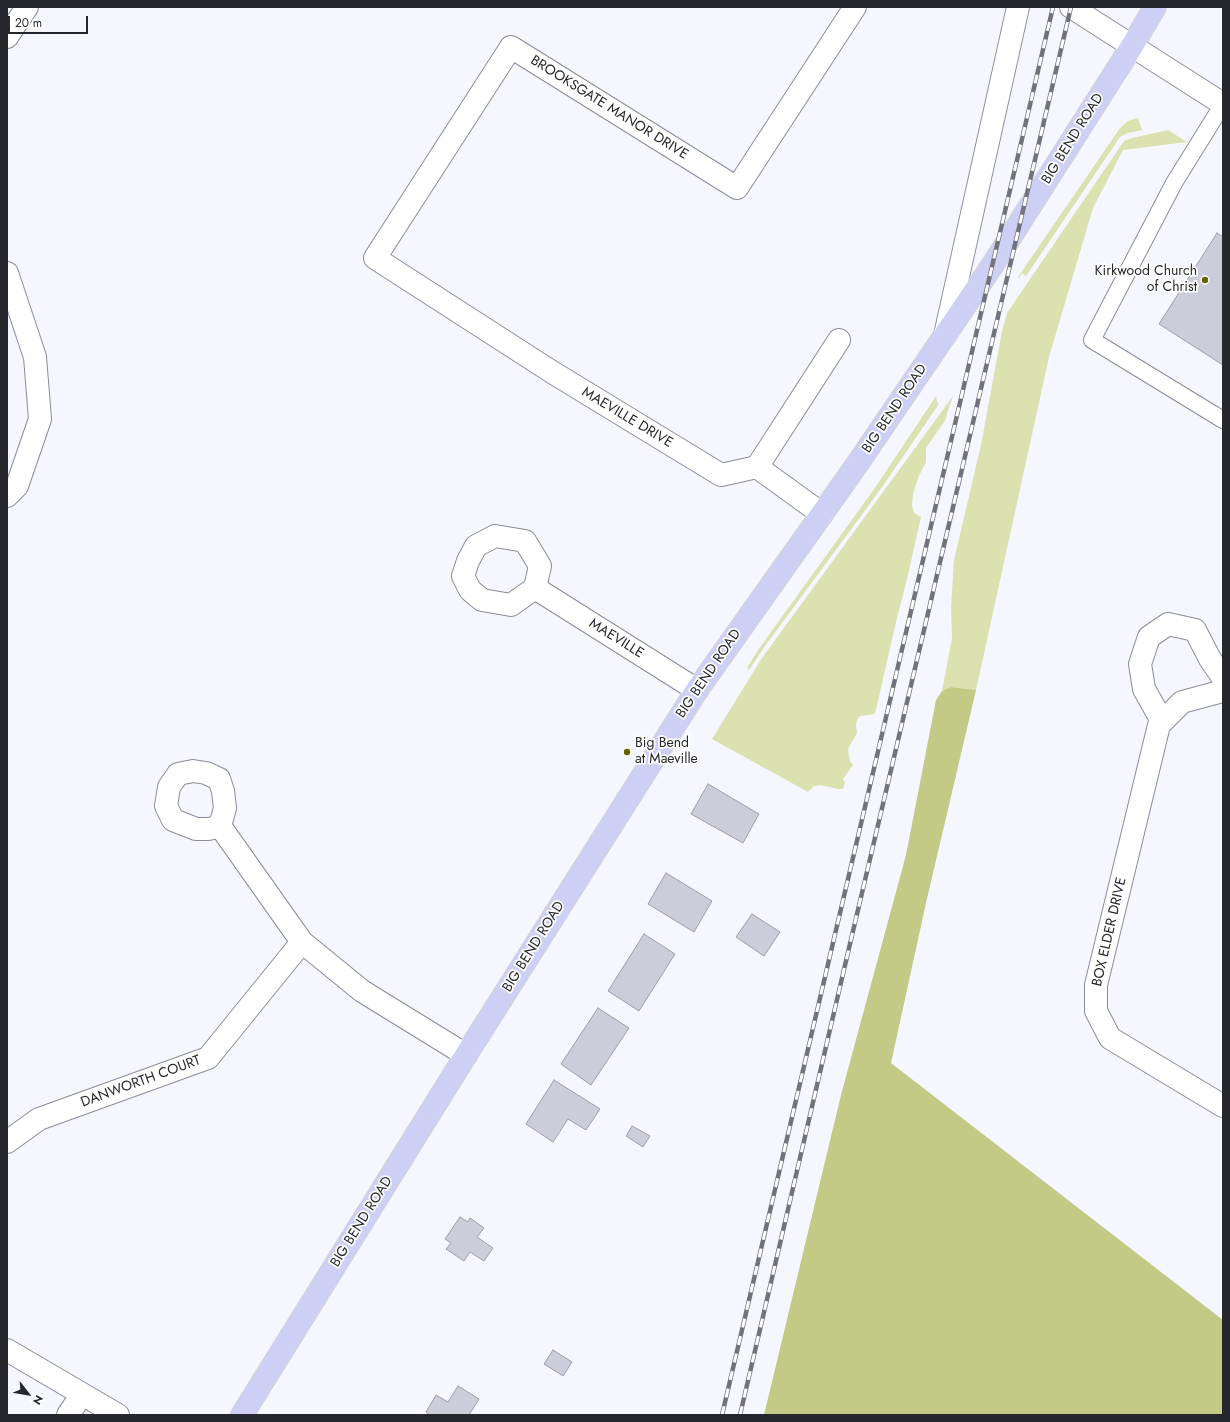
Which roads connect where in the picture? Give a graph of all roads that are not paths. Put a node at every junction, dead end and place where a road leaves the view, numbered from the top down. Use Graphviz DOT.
graph roads {
  1 [pos="27,7"];
  2 [pos="855,7"];
  3 [pos="1018,7"];
  4 [pos="1071,7"];
  5 [pos="1155,7"];
  6 [pos="7,37"];
  7 [pos="1132,46"];
  8 [pos="1223,104"];
  9 [pos="375,258"];
  10 [pos="7,273"];
  11 [pos="945,335"];
  12 [pos="839,340"];
  13 [pos="1223,420"];
  14 [pos="757,467"];
  15 [pos="7,496"];
  16 [pos="822,514"];
  17 [pos="536,588"];
  18 [pos="1223,678"];
  19 [pos="697,690"];
  20 [pos="1223,691"];
  21 [pos="1162,721"];
  22 [pos="220,826"];
  23 [pos="302,942"];
  24 [pos="466,1055"];
  25 [pos="1223,1106"];
  26 [pos="7,1142"];
  27 [pos="10,1357"];
  28 [pos="82,1394"];
  29 [pos="249,1413"];
  30 [pos="68,1415"];
  31 [pos="118,1415"];
  1 -- 6 [label="street"];
  2 -- 9 [label="street, BROOKSGATE MANOR DRIVE"];
  3 -- 11 [label="street"];
  4 -- 7 [label="street"];
  5 -- 7 [label="main road, BIG BEND ROAD"];
  7 -- 8 [label="street"];
  7 -- 11 [label="main road, BIG BEND ROAD"];
  8 -- 13 [label="lane"];
  9 -- 14 [label="street, MAEVILLE DRIVE"];
  10 -- 15 [label="street"];
  11 -- 16 [label="main road, BIG BEND ROAD"];
  12 -- 14 [label="street"];
  14 -- 16 [label="street"];
  16 -- 19 [label="main road, BIG BEND ROAD"];
  17 -- 19 [label="street, MAEVILLE"];
  18 -- 21 [label="street"];
  19 -- 24 [label="main road, BIG BEND ROAD"];
  20 -- 21 [label="street, BOX ELDER DRIVE"];
  21 -- 25 [label="street, BOX ELDER DRIVE"];
  22 -- 23 [label="street"];
  23 -- 24 [label="street"];
  23 -- 26 [label="street, DANWORTH COURT"];
  24 -- 29 [label="main road, BIG BEND ROAD"];
  27 -- 28 [label="street"];
  28 -- 30 [label="street"];
  28 -- 31 [label="street"];
}
